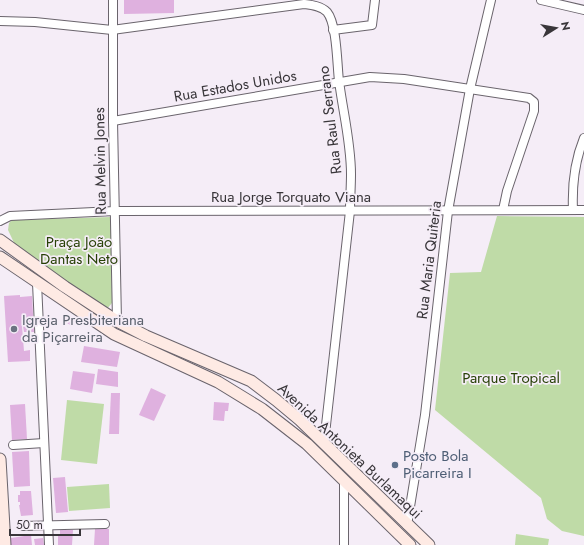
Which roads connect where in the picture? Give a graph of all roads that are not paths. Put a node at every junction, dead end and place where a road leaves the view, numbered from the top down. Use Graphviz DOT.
graph roads {
  1 [pos="113,0"];
  2 [pos="375,0"];
  3 [pos="491,0"];
  4 [pos="541,0"];
  5 [pos="584,10"];
  6 [pos="0,21"];
  7 [pos="112,30"];
  8 [pos="333,30"];
  9 [pos="339,81"];
  10 [pos="470,89"];
  11 [pos="113,121"];
  12 [pos="584,138"];
  13 [pos="448,210"];
  14 [pos="503,210"];
  15 [pos="573,210"];
  16 [pos="584,210"];
  17 [pos="115,211"];
  18 [pos="350,211"];
  19 [pos="0,221"];
  20 [pos="0,240"];
  21 [pos="0,257"];
  22 [pos="37,282"];
  23 [pos="117,321"];
  24 [pos="185,353"];
  25 [pos="210,363"];
  26 [pos="180,365"];
  27 [pos="203,376"];
  28 [pos="44,443"];
  29 [pos="324,443"];
  30 [pos="13,445"];
  31 [pos="0,460"];
  32 [pos="344,481"];
  33 [pos="393,511"];
  34 [pos="385,522"];
  35 [pos="105,524"];
  36 [pos="48,525"];
  37 [pos="408,525"];
  38 [pos="23,526"];
  39 [pos="400,536"];
  40 [pos="6,545"];
  41 [pos="49,545"];
  42 [pos="344,545"];
  43 [pos="410,545"];
  44 [pos="429,545"];
  1 -- 7 [label="street, Rua Melvin Jones"];
  2 -- 8 [label="street"];
  3 -- 10 [label="street, Rua Maria Quiteria"];
  4 -- 5 [label="street"];
  6 -- 7 [label="street"];
  7 -- 8 [label="street, Rua Raul Serrano"];
  7 -- 11 [label="street, Rua Melvin Jones"];
  8 -- 9 [label="street, Rua Raul Serrano"];
  9 -- 10 [label="street, Rua Estados Unidos"];
  9 -- 11 [label="street, Rua Estados Unidos"];
  9 -- 18 [label="street, Rua Raul Serrano"];
  10 -- 13 [label="street, Rua Maria Quiteria"];
  10 -- 14 [label="street, Rua Estados Unidos"];
  11 -- 17 [label="street, Rua Melvin Jones"];
  12 -- 15 [label="street"];
  13 -- 14 [label="street, Rua Jorge Torquato Viana"];
  13 -- 18 [label="street, Rua Jorge Torquato Viana"];
  13 -- 37 [label="street, Rua Maria Quiteria"];
  14 -- 15 [label="street, Rua Jorge Torquato Viana"];
  15 -- 16 [label="street, Rua Jorge Torquato Viana"];
  17 -- 18 [label="street, Rua Jorge Torquato Viana"];
  17 -- 19 [label="street, Rua Jorge Torquato Viana"];
  17 -- 23 [label="street, Rua Melvin Jones"];
  18 -- 29 [label="street, Rua Raul Serrano"];
  20 -- 23 [label="main road, Avenida Antonieta Burlamaqui"];
  21 -- 22 [label="main road, Avenida Antonieta Burlamaqui"];
  22 -- 26 [label="main road, Avenida Antonieta Burlamaqui"];
  22 -- 28 [label="street"];
  23 -- 24 [label="main road, Avenida Antonieta Burlamaqui"];
  24 -- 25 [label="main road, Avenida Antonieta Burlamaqui"];
  24 -- 26 [label="main road"];
  25 -- 27 [label="main road"];
  25 -- 29 [label="main road, Avenida Antonieta Burlamaqui"];
  26 -- 27 [label="main road, Avenida Antonieta Burlamaqui"];
  27 -- 32 [label="main road, Avenida Antonieta Burlamaqui"];
  28 -- 30 [label="street"];
  28 -- 36 [label="street"];
  29 -- 33 [label="main road, Avenida Antonieta Burlamaqui"];
  31 -- 40 [label="main road"];
  32 -- 34 [label="main road, Avenida Antonieta Burlamaqui"];
  32 -- 42 [label="street"];
  33 -- 34 [label="main road"];
  33 -- 37 [label="main road, Avenida Antonieta Burlamaqui"];
  34 -- 39 [label="main road, Avenida Antonieta Burlamaqui"];
  35 -- 36 [label="street"];
  36 -- 38 [label="street"];
  36 -- 41 [label="street"];
  37 -- 39 [label="main road"];
  37 -- 44 [label="main road, Avenida Antonieta Burlamaqui"];
  39 -- 43 [label="main road, Avenida Antonieta Burlamaqui"];
}
